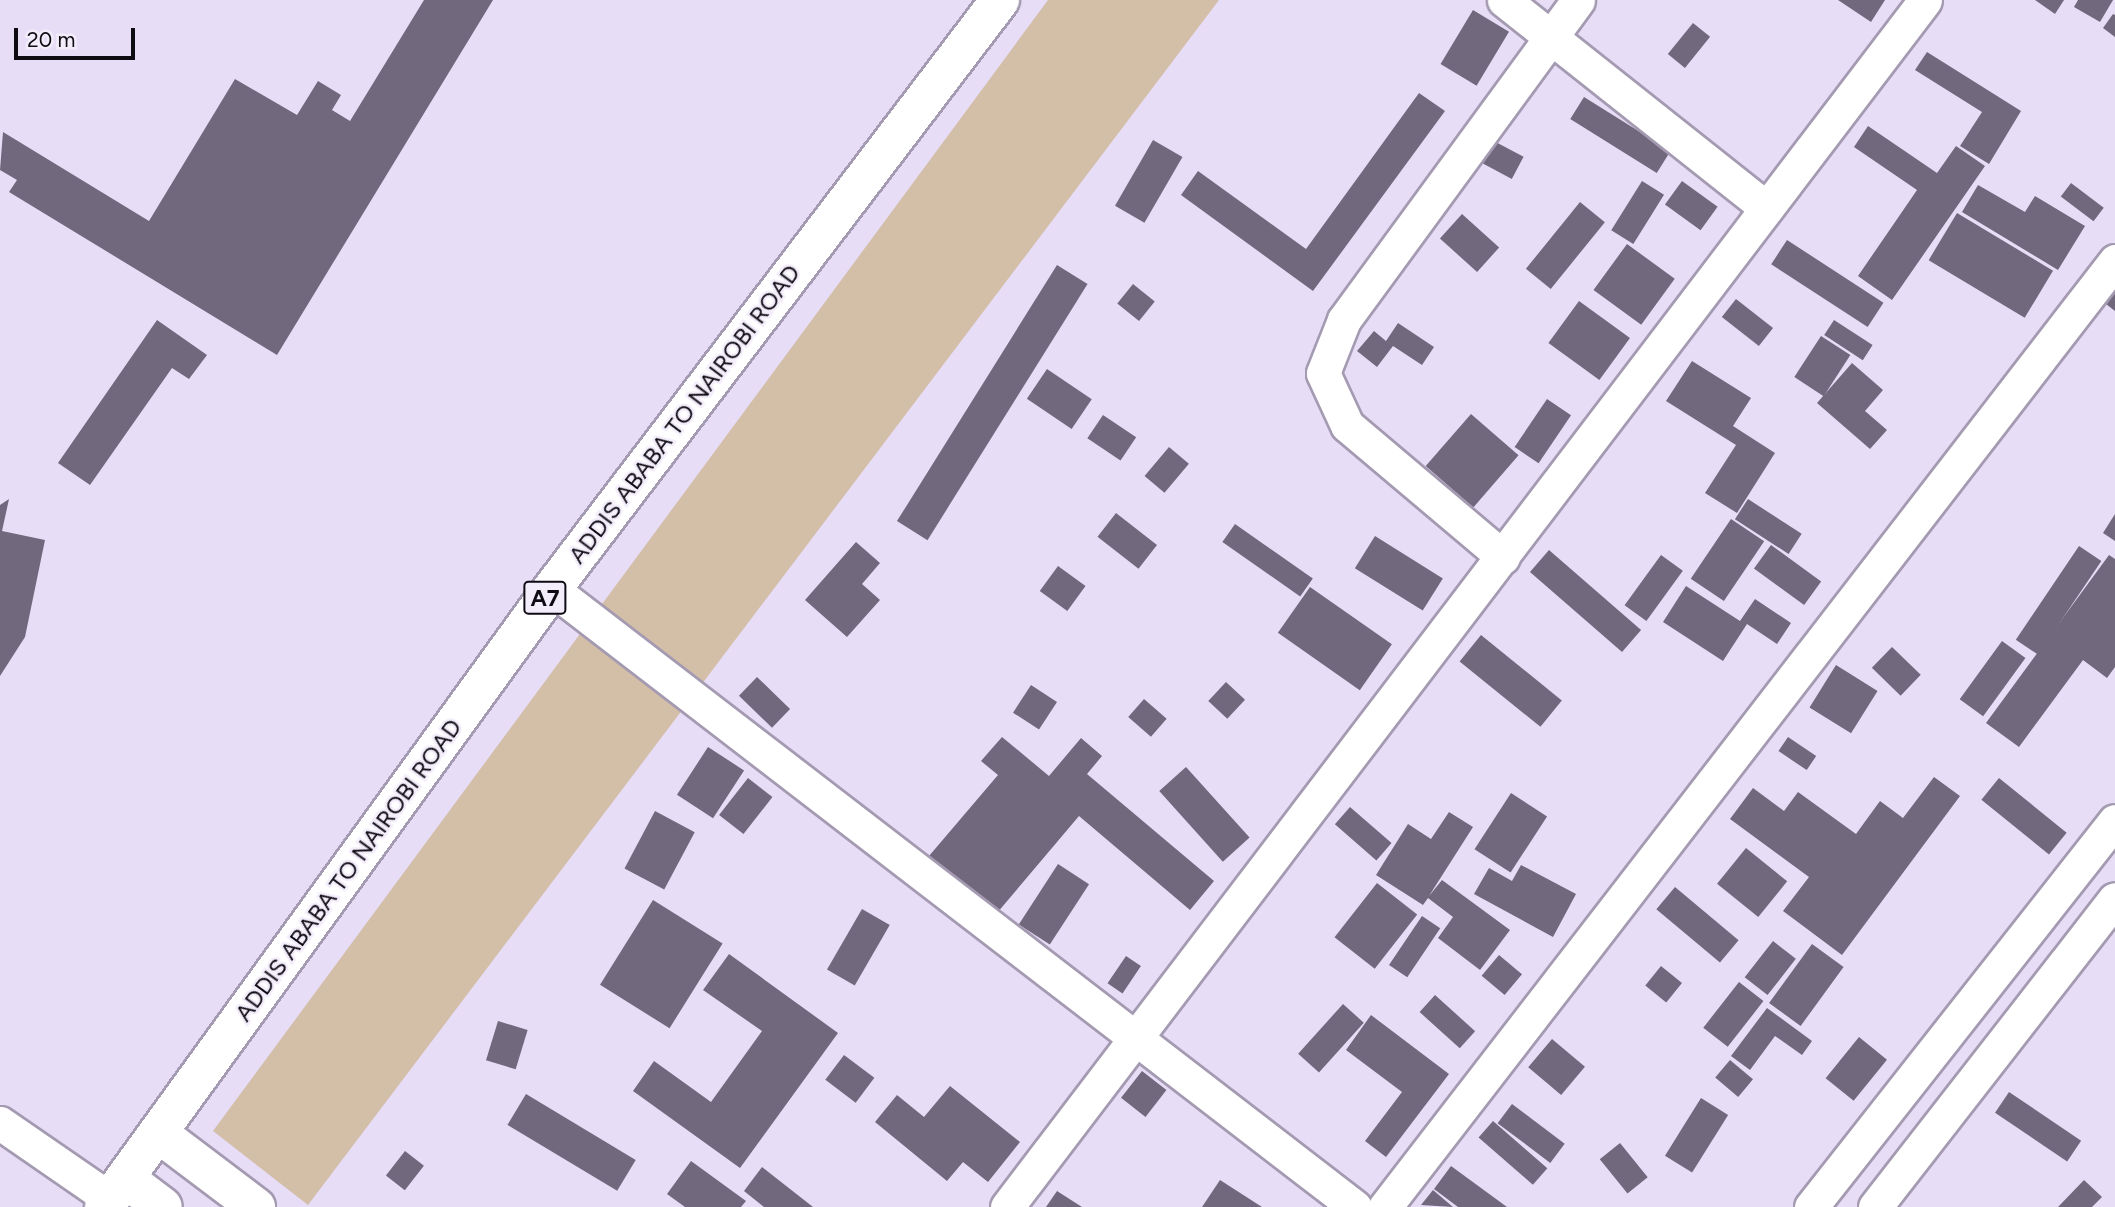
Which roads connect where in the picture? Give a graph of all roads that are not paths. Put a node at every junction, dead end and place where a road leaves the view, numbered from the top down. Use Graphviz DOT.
graph roads {
  1 [pos="1000,0"];
  2 [pos="1504,0"];
  3 [pos="1578,0"];
  4 [pos="1925,0"];
  5 [pos="1550,39"];
  6 [pos="1766,208"];
  7 [pos="2115,261"];
  8 [pos="1503,557"];
  9 [pos="552,589"];
  10 [pos="2115,821"];
  11 [pos="2115,899"];
  12 [pos="1133,1038"];
  13 [pos="0,1123"];
  14 [pos="158,1133"];
  15 [pos="113,1195"];
  16 [pos="163,1207"];
  17 [pos="256,1207"];
  18 [pos="1007,1207"];
  19 [pos="1355,1207"];
  20 [pos="1385,1207"];
  21 [pos="1811,1207"];
  22 [pos="1875,1207"];
  1 -- 9 [label="main road, ADDIS ABABA TO NAIROBI ROAD / A7"];
  2 -- 5 [label="street"];
  3 -- 5 [label="street"];
  4 -- 6 [label="street"];
  5 -- 6 [label="street"];
  5 -- 8 [label="street"];
  6 -- 8 [label="street"];
  7 -- 20 [label="street"];
  8 -- 12 [label="street"];
  9 -- 12 [label="street"];
  9 -- 14 [label="main road, ADDIS ABABA TO NAIROBI ROAD / A7"];
  10 -- 21 [label="street"];
  11 -- 22 [label="street"];
  12 -- 18 [label="street"];
  12 -- 19 [label="street"];
  13 -- 15 [label="street"];
  14 -- 15 [label="main road, ADDIS ABABA TO NAIROBI ROAD / A7"];
  14 -- 17 [label="main road"];
  15 -- 16 [label="main road"];
}
